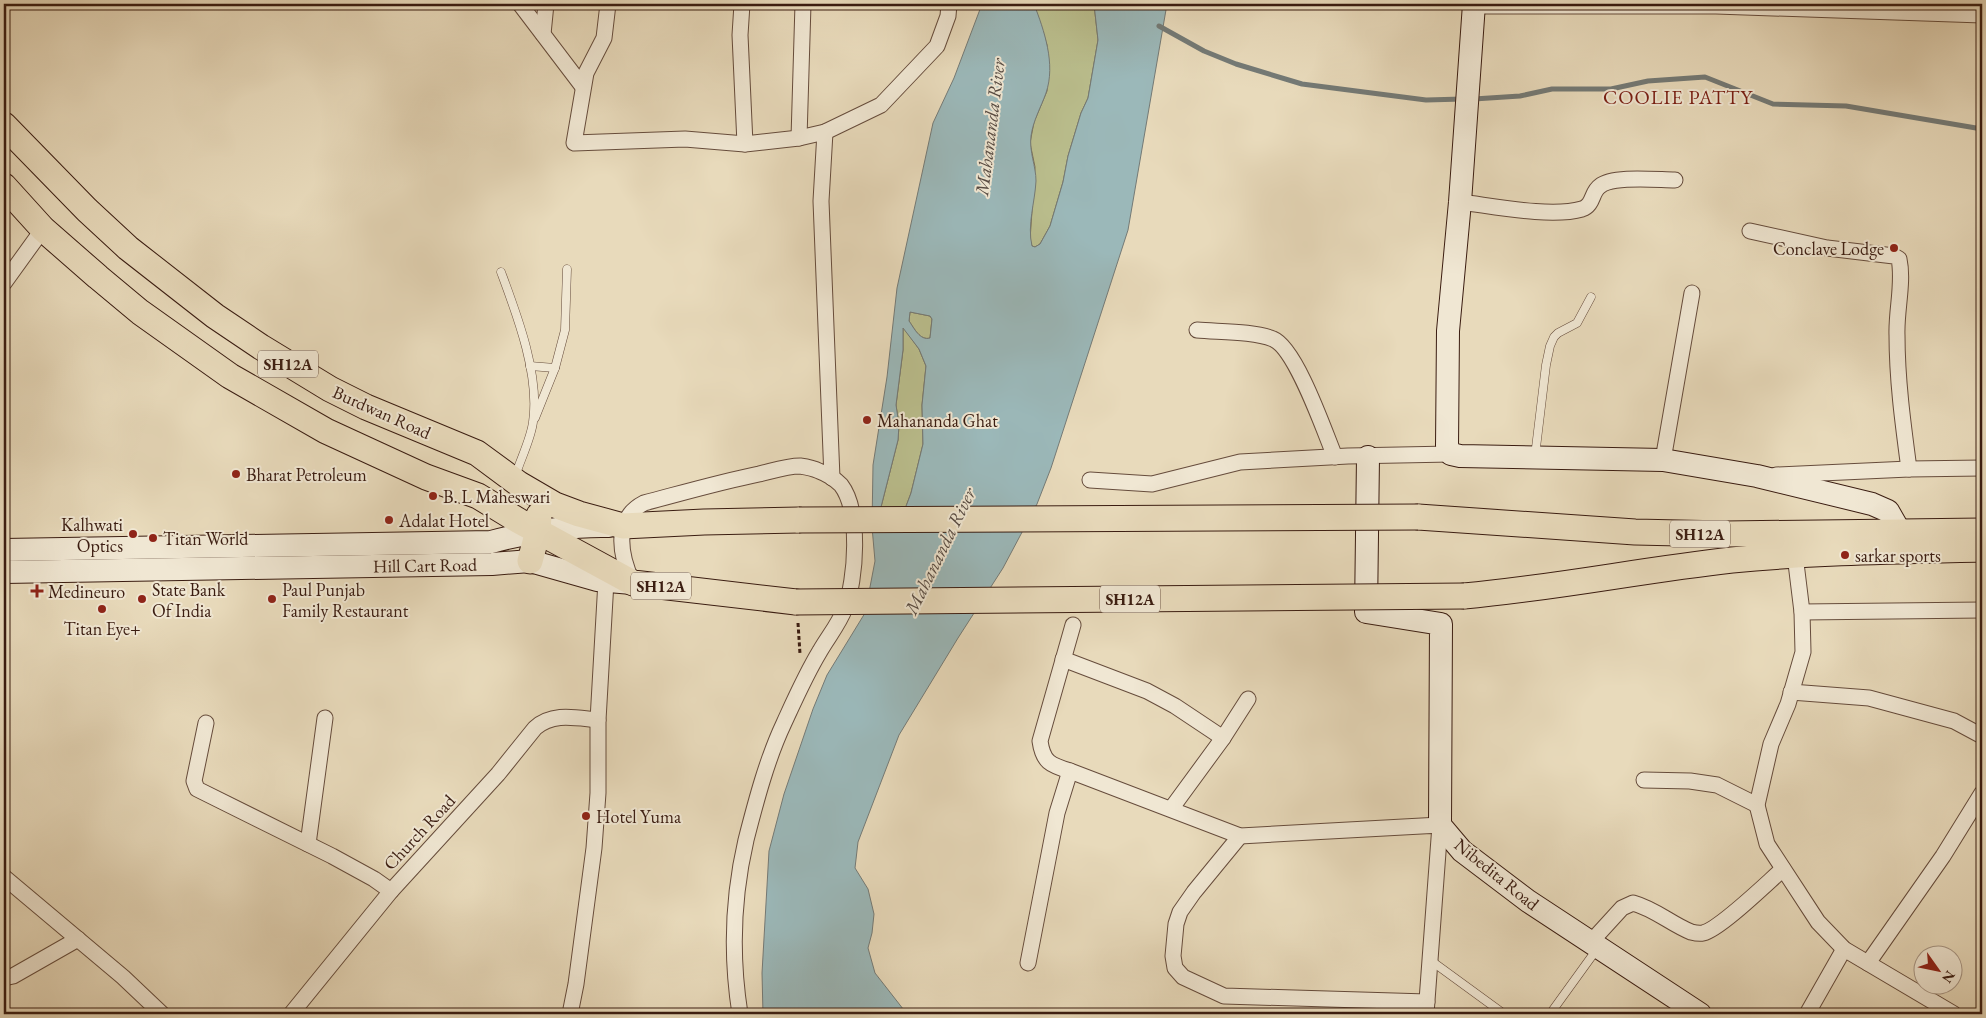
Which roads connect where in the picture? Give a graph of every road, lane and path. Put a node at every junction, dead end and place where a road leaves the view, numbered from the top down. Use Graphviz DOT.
graph roads {
  1 [pos="520,4"];
  2 [pos="546,4"];
  3 [pos="608,4"];
  4 [pos="742,4"];
  5 [pos="803,4"];
  6 [pos="949,4"];
  7 [pos="1474,5"];
  8 [pos="1982,15"];
  9 [pos="543,34"];
  10 [pos="584,87"];
  11 [pos="4,125"];
  12 [pos="825,132"];
  13 [pos="799,138"];
  14 [pos="745,144"];
  15 [pos="1675,180"];
  16 [pos="4,186"];
  17 [pos="1460,202"];
  18 [pos="43,229"];
  19 [pos="1750,231"];
  20 [pos="567,269"];
  21 [pos="502,272"];
  22 [pos="4,284"];
  23 [pos="1692,293"];
  24 [pos="1591,297"];
  25 [pos="1197,330"];
  26 [pos="530,366"];
  27 [pos="555,368"];
  28 [pos="533,422"];
  29 [pos="1451,454"];
  30 [pos="1535,456"];
  31 [pos="1335,457"];
  32 [pos="1368,457"];
  33 [pos="1663,460"];
  34 [pos="1982,468"];
  35 [pos="1909,469"];
  36 [pos="1758,476"];
  37 [pos="832,478"];
  38 [pos="514,480"];
  39 [pos="1090,480"];
  40 [pos="536,495"];
  41 [pos="623,526"];
  42 [pos="1982,530"];
  43 [pos="538,531"];
  44 [pos="1900,532"];
  45 [pos="1982,549"];
  46 [pos="4,550"];
  47 [pos="1795,555"];
  48 [pos="530,561"];
  49 [pos="4,572"];
  50 [pos="606,581"];
  51 [pos="633,583"];
  52 [pos="796,602"];
  53 [pos="1982,610"];
  54 [pos="1802,612"];
  55 [pos="1073,625"];
  56 [pos="1063,659"];
  57 [pos="802,685"];
  58 [pos="1792,692"];
  59 [pos="1248,699"];
  60 [pos="325,718"];
  61 [pos="598,720"];
  62 [pos="206,724"];
  63 [pos="1982,736"];
  64 [pos="1223,738"];
  65 [pos="1070,771"];
  66 [pos="1644,780"];
  67 [pos="1982,793"];
  68 [pos="1757,805"];
  69 [pos="1171,809"];
  70 [pos="1440,825"];
  71 [pos="1240,836"];
  72 [pos="308,844"];
  73 [pos="1783,869"];
  74 [pos="4,877"];
  75 [pos="391,891"];
  76 [pos="78,939"];
  77 [pos="1594,945"];
  78 [pos="1844,950"];
  79 [pos="1430,960"];
  80 [pos="1028,963"];
  81 [pos="1868,963"];
  82 [pos="4,978"];
  83 [pos="1427,1008"];
  84 [pos="162,1014"];
  85 [pos="291,1014"];
  86 [pos="570,1014"];
  87 [pos="740,1014"];
  88 [pos="1504,1014"];
  89 [pos="1550,1014"];
  90 [pos="1700,1014"];
  91 [pos="1807,1014"];
  92 [pos="1954,1014"];
  1 -- 9 [label="street"];
  2 -- 9 [label="street"];
  3 -- 10 [label="street"];
  4 -- 14 [label="street"];
  5 -- 13 [label="street"];
  6 -- 12 [label="street"];
  7 -- 8 [label="street"];
  7 -- 17 [label="street"];
  9 -- 10 [label="street"];
  10 -- 14 [label="street"];
  11 -- 38 [label="main road, Burdwan Road / SH12A"];
  12 -- 13 [label="street"];
  12 -- 37 [label="street"];
  13 -- 14 [label="street"];
  15 -- 17 [label="street"];
  16 -- 18 [label="main road, SH12A"];
  17 -- 29 [label="street"];
  18 -- 22 [label="street"];
  18 -- 43 [label="main road, SH12A"];
  19 -- 35 [label="street"];
  20 -- 27 [label="lane"];
  21 -- 26 [label="lane"];
  23 -- 33 [label="street"];
  24 -- 30 [label="lane"];
  25 -- 31 [label="street"];
  26 -- 27 [label="lane"];
  26 -- 28 [label="lane"];
  27 -- 28 [label="lane"];
  28 -- 38 [label="lane"];
  29 -- 30 [label="street"];
  29 -- 32 [label="street"];
  30 -- 33 [label="street"];
  31 -- 32 [label="street"];
  31 -- 39 [label="street"];
  32 -- 70 [label="street, Nibedita Road"];
  33 -- 36 [label="street"];
  34 -- 35 [label="street"];
  35 -- 36 [label="street"];
  36 -- 44 [label="street"];
  37 -- 41 [label="street"];
  37 -- 57 [label="street"];
  38 -- 40 [label="main road, Burdwan Road / SH12A"];
  40 -- 41 [label="main road, Burdwan Road / SH12A"];
  40 -- 43 [label="main road"];
  41 -- 43 [label="street, Hill Cart Road"];
  41 -- 44 [label="main road, Hill Cart Road / SH12A, bridge"];
  41 -- 51 [label="street"];
  42 -- 44 [label="main road, SH12A"];
  43 -- 46 [label="street, Hill Cart Road"];
  43 -- 48 [label="main road"];
  43 -- 51 [label="main road, Hill Cart Road / SH12A"];
  45 -- 47 [label="main road, SH12A"];
  47 -- 52 [label="main road, SH12A, bridge"];
  47 -- 54 [label="street"];
  48 -- 49 [label="street, Hill Cart Road"];
  48 -- 50 [label="street, Hill Cart Road"];
  50 -- 51 [label="street, Hill Cart Road"];
  50 -- 61 [label="street"];
  51 -- 52 [label="main road, Hill Cart Road / SH12A"];
  52 -- 57 [label="path"];
  53 -- 54 [label="street"];
  54 -- 58 [label="street"];
  55 -- 56 [label="street"];
  56 -- 64 [label="street"];
  56 -- 65 [label="street"];
  57 -- 87 [label="street"];
  58 -- 63 [label="street"];
  58 -- 68 [label="street"];
  59 -- 64 [label="street"];
  60 -- 72 [label="street"];
  61 -- 75 [label="street, Church Road"];
  61 -- 86 [label="street"];
  62 -- 72 [label="street"];
  64 -- 69 [label="street"];
  65 -- 69 [label="street"];
  65 -- 80 [label="street"];
  66 -- 68 [label="street"];
  67 -- 81 [label="street"];
  68 -- 73 [label="street"];
  69 -- 71 [label="street"];
  70 -- 71 [label="street"];
  70 -- 77 [label="street, Nibedita Road"];
  70 -- 79 [label="street"];
  71 -- 83 [label="street"];
  72 -- 75 [label="street"];
  73 -- 77 [label="street"];
  73 -- 78 [label="street"];
  74 -- 76 [label="street"];
  75 -- 85 [label="street, Church Road"];
  76 -- 82 [label="street"];
  76 -- 84 [label="street"];
  77 -- 89 [label="lane"];
  77 -- 90 [label="street, Nibedita Road"];
  78 -- 81 [label="street"];
  78 -- 91 [label="street"];
  79 -- 83 [label="street"];
  79 -- 88 [label="lane"];
  81 -- 92 [label="street"];
}
